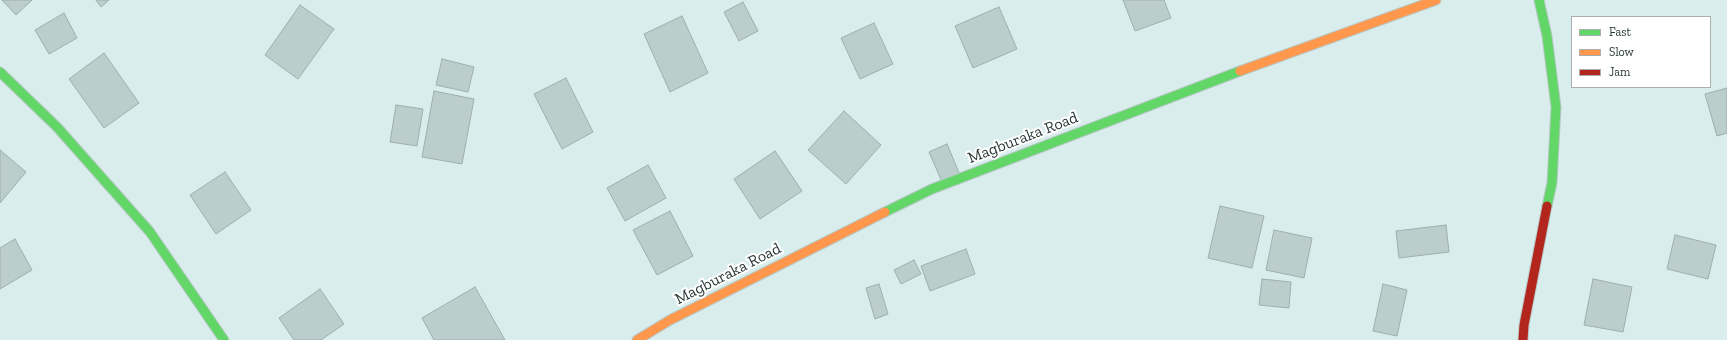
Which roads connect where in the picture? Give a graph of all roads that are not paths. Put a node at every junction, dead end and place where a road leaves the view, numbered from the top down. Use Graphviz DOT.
graph roads {
  1 [pos="1436,0"];
  2 [pos="1539,0"];
  3 [pos="0,72"];
  4 [pos="224,340"];
  5 [pos="638,340"];
  6 [pos="1523,340"];
  1 -- 5 [label="main road, Magburaka Road"];
  2 -- 6 [label="main road"];
  3 -- 4 [label="main road"];
}
